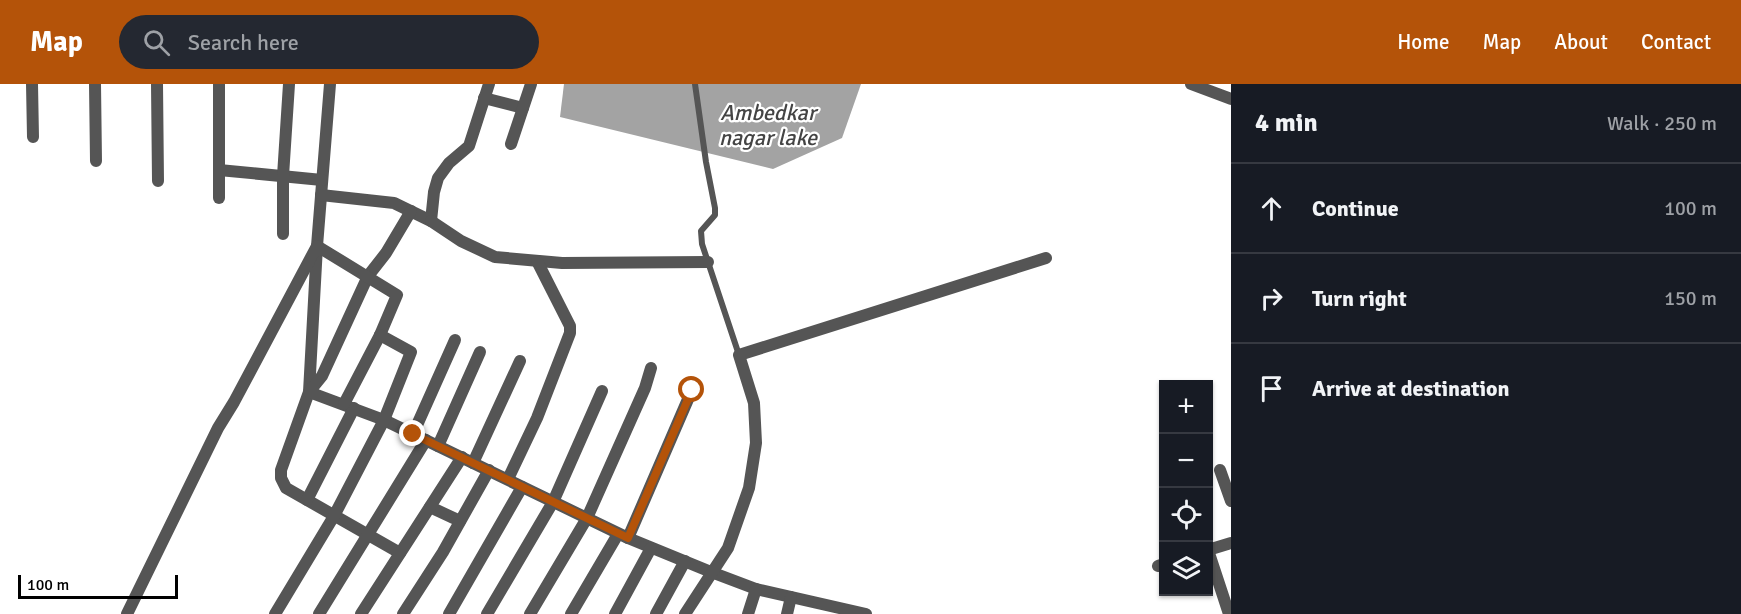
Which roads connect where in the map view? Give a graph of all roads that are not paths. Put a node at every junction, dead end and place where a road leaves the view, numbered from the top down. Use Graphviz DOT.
graph roads {
  1 [pos="32,84"];
  2 [pos="95,84"];
  3 [pos="157,84"];
  4 [pos="219,84"];
  5 [pos="289,84"];
  6 [pos="330,84"];
  7 [pos="489,84"];
  8 [pos="531,84"];
  9 [pos="695,84"];
  10 [pos="1191,84"];
  11 [pos="484,98"];
  12 [pos="1231,99"];
  13 [pos="523,108"];
  14 [pos="33,137"];
  15 [pos="511,144"];
  16 [pos="96,161"];
  17 [pos="219,170"];
  18 [pos="283,177"];
  19 [pos="322,180"];
  20 [pos="158,181"];
  21 [pos="321,195"];
  22 [pos="219,198"];
  23 [pos="411,211"];
  24 [pos="430,221"];
  25 [pos="283,234"];
  26 [pos="317,246"];
  27 [pos="1046,258"];
  28 [pos="537,261"];
  29 [pos="708,262"];
  30 [pos="368,276"];
  31 [pos="380,335"];
  32 [pos="454,340"];
  33 [pos="480,352"];
  34 [pos="739,356"];
  35 [pos="520,361"];
  36 [pos="651,368"];
  37 [pos="692,390"];
  38 [pos="309,392"];
  39 [pos="602,392"];
  40 [pos="349,406"];
  41 [pos="384,420"];
  42 [pos="413,434"];
  43 [pos="426,440"];
  44 [pos="438,446"];
  45 [pos="467,460"];
  46 [pos="489,470"];
  47 [pos="1220,470"];
  48 [pos="508,479"];
  49 [pos="522,487"];
  50 [pos="307,500"];
  51 [pos="1231,501"];
  52 [pos="553,502"];
  53 [pos="430,507"];
  54 [pos="334,516"];
  55 [pos="586,518"];
  56 [pos="460,521"];
  57 [pos="367,534"];
  58 [pos="623,536"];
  59 [pos="1231,543"];
  60 [pos="651,548"];
  61 [pos="1213,549"];
  62 [pos="400,553"];
  63 [pos="685,561"];
  64 [pos="1213,563"];
  65 [pos="711,572"];
  66 [pos="756,589"];
  67 [pos="791,597"];
  68 [pos="824,610"];
  69 [pos="127,614"];
  70 [pos="275,614"];
  71 [pos="319,614"];
  72 [pos="361,614"];
  73 [pos="403,614"];
  74 [pos="449,614"];
  75 [pos="487,614"];
  76 [pos="530,614"];
  77 [pos="571,614"];
  78 [pos="615,614"];
  79 [pos="656,614"];
  80 [pos="686,614"];
  81 [pos="748,614"];
  82 [pos="787,614"];
  83 [pos="866,614"];
  84 [pos="1229,614"];
  1 -- 14 [label="street"];
  2 -- 16 [label="street"];
  3 -- 20 [label="street"];
  4 -- 17 [label="street"];
  5 -- 18 [label="street"];
  6 -- 19 [label="street"];
  7 -- 11 [label="street"];
  8 -- 13 [label="street"];
  9 -- 29 [label="lane"];
  10 -- 12 [label="street"];
  11 -- 13 [label="street"];
  11 -- 24 [label="street"];
  13 -- 15 [label="street"];
  17 -- 18 [label="street"];
  17 -- 22 [label="street"];
  18 -- 19 [label="street"];
  18 -- 25 [label="street"];
  19 -- 21 [label="street"];
  21 -- 23 [label="street"];
  21 -- 26 [label="street"];
  23 -- 24 [label="street"];
  23 -- 30 [label="street"];
  24 -- 28 [label="street"];
  26 -- 30 [label="street"];
  26 -- 38 [label="street"];
  26 -- 69 [label="street"];
  27 -- 34 [label="street"];
  28 -- 29 [label="street"];
  28 -- 48 [label="street"];
  29 -- 34 [label="lane"];
  30 -- 31 [label="street"];
  30 -- 38 [label="street"];
  31 -- 40 [label="street"];
  31 -- 41 [label="street"];
  32 -- 42 [label="street"];
  33 -- 44 [label="street"];
  34 -- 65 [label="street"];
  35 -- 45 [label="street"];
  36 -- 55 [label="street"];
  37 -- 58 [label="street"];
  38 -- 40 [label="street"];
  38 -- 50 [label="street"];
  39 -- 52 [label="street"];
  40 -- 41 [label="street"];
  40 -- 50 [label="street"];
  41 -- 42 [label="street"];
  41 -- 54 [label="street"];
  42 -- 43 [label="street"];
  43 -- 44 [label="street"];
  43 -- 57 [label="street"];
  44 -- 45 [label="street"];
  45 -- 46 [label="street"];
  45 -- 53 [label="street"];
  46 -- 48 [label="street"];
  46 -- 56 [label="street"];
  47 -- 51 [label="street"];
  48 -- 49 [label="street"];
  49 -- 52 [label="street"];
  49 -- 74 [label="street"];
  50 -- 54 [label="street"];
  52 -- 55 [label="street"];
  52 -- 75 [label="street"];
  53 -- 56 [label="street"];
  53 -- 62 [label="street"];
  54 -- 57 [label="street"];
  54 -- 70 [label="street"];
  55 -- 58 [label="street"];
  55 -- 76 [label="street"];
  56 -- 73 [label="street"];
  57 -- 62 [label="street"];
  57 -- 71 [label="street"];
  58 -- 60 [label="street"];
  58 -- 77 [label="street"];
  59 -- 61 [label="street"];
  60 -- 63 [label="street"];
  60 -- 78 [label="street"];
  62 -- 72 [label="street"];
  63 -- 65 [label="street"];
  63 -- 79 [label="street"];
  64 -- 84 [label="street"];
  65 -- 66 [label="street"];
  65 -- 80 [label="street"];
  66 -- 67 [label="street"];
  66 -- 81 [label="street"];
  67 -- 68 [label="street"];
  67 -- 82 [label="street"];
  68 -- 83 [label="street"];
}
